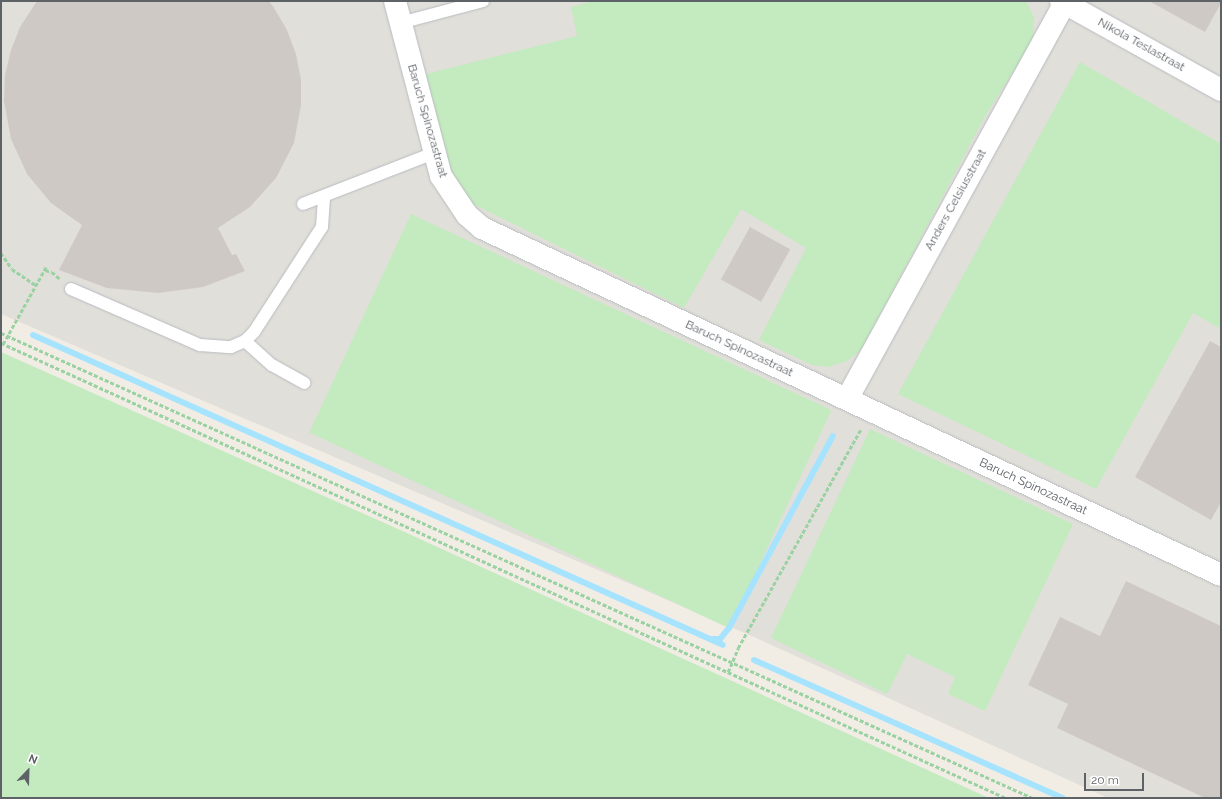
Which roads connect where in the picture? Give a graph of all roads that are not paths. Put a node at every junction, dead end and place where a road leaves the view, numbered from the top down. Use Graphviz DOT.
graph roads {
  1 [pos="395,1"];
  2 [pos="483,1"];
  3 [pos="1064,2"];
  4 [pos="400,23"];
  5 [pos="1221,90"];
  6 [pos="434,153"];
  7 [pos="324,197"];
  8 [pos="303,204"];
  9 [pos="71,289"];
  10 [pos="244,341"];
  11 [pos="304,383"];
  12 [pos="847,399"];
  13 [pos="1221,575"];
  1 -- 4 [label="street, Baruch Spinozastraat"];
  2 -- 4 [label="lane"];
  3 -- 5 [label="street, Nikola Teslastraat"];
  3 -- 12 [label="street, Anders Celsiusstraat"];
  4 -- 6 [label="street, Baruch Spinozastraat"];
  6 -- 7 [label="lane"];
  6 -- 12 [label="street, Baruch Spinozastraat"];
  7 -- 8 [label="lane"];
  7 -- 10 [label="lane"];
  9 -- 10 [label="lane"];
  10 -- 11 [label="lane"];
  12 -- 13 [label="street, Baruch Spinozastraat"];
}
